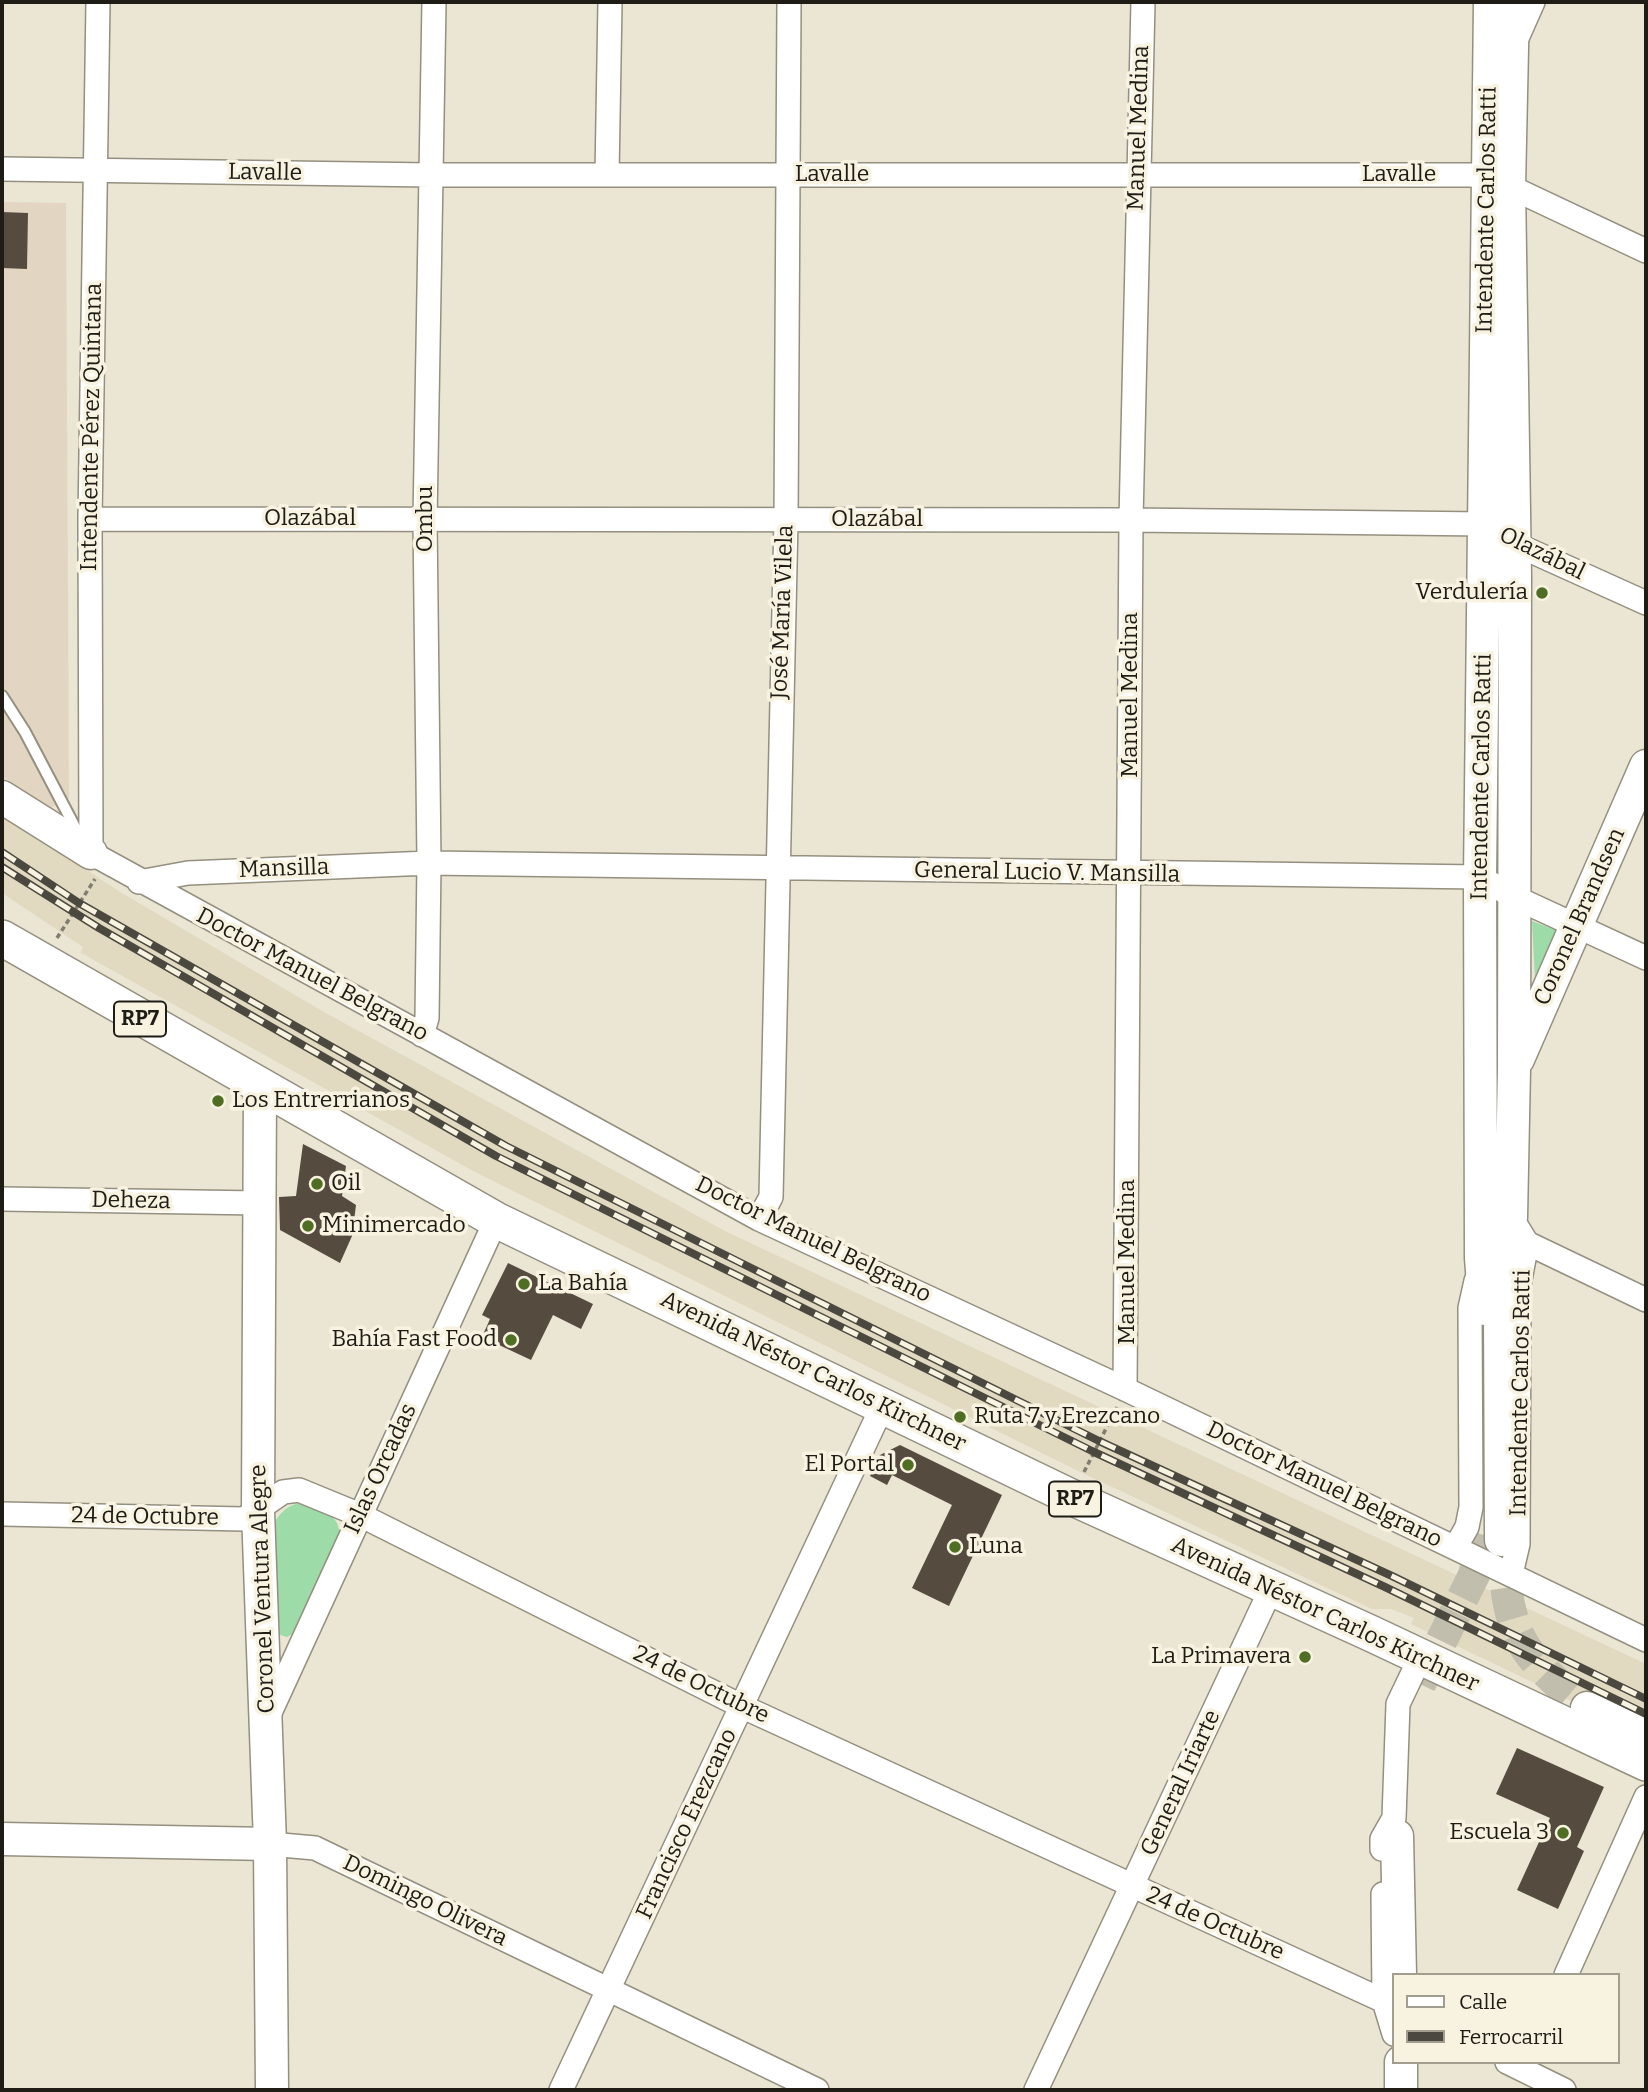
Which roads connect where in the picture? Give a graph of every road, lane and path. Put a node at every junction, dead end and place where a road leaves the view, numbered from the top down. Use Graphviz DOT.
graph roads {
  1 [pos="98,2"];
  2 [pos="434,2"];
  3 [pos="610,2"];
  4 [pos="789,2"];
  5 [pos="1143,2"];
  6 [pos="1490,2"];
  7 [pos="1513,2"];
  8 [pos="1533,2"];
  9 [pos="1512,48"];
  10 [pos="2,169"];
  11 [pos="96,170"];
  12 [pos="431,175"];
  13 [pos="607,175"];
  14 [pos="788,175"];
  15 [pos="1138,176"];
  16 [pos="1498,181"];
  17 [pos="1646,251"];
  18 [pos="90,519"];
  19 [pos="425,519"];
  20 [pos="786,520"];
  21 [pos="1131,520"];
  22 [pos="1485,524"];
  23 [pos="1513,543"];
  24 [pos="1646,603"];
  25 [pos="2,696"];
  26 [pos="1646,766"];
  27 [pos="2,797"];
  28 [pos="429,863"];
  29 [pos="94,864"];
  30 [pos="776,870"];
  31 [pos="1130,874"];
  32 [pos="1480,877"];
  33 [pos="139,882"];
  34 [pos="1512,896"];
  35 [pos="1576,925"];
  36 [pos="2,938"];
  37 [pos="55,943"];
  38 [pos="1646,958"];
  39 [pos="422,1035"];
  40 [pos="1514,1069"];
  41 [pos="260,1087"];
  42 [pos="2,1199"];
  43 [pos="259,1203"];
  44 [pos="759,1219"];
  45 [pos="496,1220"];
  46 [pos="1519,1230"];
  47 [pos="1481,1258"];
  48 [pos="1646,1300"];
  49 [pos="1125,1389"];
  50 [pos="883,1405"];
  51 [pos="1071,1497"];
  52 [pos="258,1511"];
  53 [pos="2,1514"];
  54 [pos="359,1515"];
  55 [pos="1455,1548"];
  56 [pos="1511,1574"];
  57 [pos="1271,1588"];
  58 [pos="1646,1640"];
  59 [pos="1420,1657"];
  60 [pos="741,1706"];
  61 [pos="1587,1708"];
  62 [pos="266,1720"];
  63 [pos="1646,1736"];
  64 [pos="1646,1763"];
  65 [pos="1646,1797"];
  66 [pos="1395,1827"];
  67 [pos="2,1839"];
  68 [pos="270,1844"];
  69 [pos="1133,1887"];
  70 [pos="1401,1973"];
  71 [pos="1415,1973"];
  72 [pos="1567,1973"];
  73 [pos="610,1990"];
  74 [pos="1384,2001"];
  75 [pos="1392,2027"];
  76 [pos="1401,2064"];
  77 [pos="1518,2065"];
  78 [pos="272,2090"];
  79 [pos="561,2090"];
  80 [pos="817,2090"];
  81 [pos="1036,2090"];
  82 [pos="1401,2090"];
  83 [pos="1564,2090"];
  1 -- 11 [label="street, Intendente Pérez Quintana"];
  2 -- 12 [label="street, Ombu"];
  3 -- 13 [label="street"];
  4 -- 14 [label="street, José María Vilela"];
  5 -- 15 [label="street, Manuel Medina"];
  6 -- 16 [label="main road, Intendente Carlos Ratti"];
  7 -- 9 [label="main road, Intendente Carlos Ratti"];
  8 -- 9 [label="street"];
  9 -- 16 [label="main road, Intendente Carlos Ratti"];
  10 -- 11 [label="street, Lavalle"];
  11 -- 12 [label="street, Lavalle"];
  11 -- 18 [label="street, Intendente Pérez Quintana"];
  12 -- 13 [label="street, Lavalle"];
  12 -- 19 [label="street, Ombu"];
  13 -- 14 [label="street, Lavalle"];
  14 -- 15 [label="street, Lavalle"];
  14 -- 20 [label="street, José María Vilela"];
  15 -- 16 [label="street, Lavalle"];
  15 -- 21 [label="street, Manuel Medina"];
  16 -- 17 [label="street, Lavalle"];
  16 -- 22 [label="main road, Intendente Carlos Ratti"];
  16 -- 23 [label="main road, Intendente Carlos Ratti"];
  18 -- 19 [label="street, Olazábal"];
  18 -- 29 [label="street, Intendente Pérez Quintana"];
  19 -- 20 [label="street, Olazábal"];
  19 -- 28 [label="street, Ombu"];
  20 -- 21 [label="street, Olazábal"];
  20 -- 30 [label="street, José María Vilela"];
  21 -- 22 [label="street, Olazábal"];
  21 -- 31 [label="street, Manuel Medina"];
  22 -- 23 [label="street, Olazábal"];
  22 -- 32 [label="main road, Intendente Carlos Ratti"];
  23 -- 24 [label="street, Olazábal"];
  23 -- 34 [label="main road, Intendente Carlos Ratti"];
  25 -- 29 [label="lane"];
  26 -- 35 [label="main road, Coronel Brandsen"];
  27 -- 29 [label="main road, Doctor Manuel Belgrano"];
  28 -- 30 [label="street, General Lucio V. Mansilla"];
  28 -- 33 [label="street, Mansilla"];
  28 -- 39 [label="street, Ombu"];
  29 -- 33 [label="street, Doctor Manuel Belgrano"];
  29 -- 37 [label="path"];
  30 -- 31 [label="street, General Lucio V. Mansilla"];
  30 -- 44 [label="street, José María Vilela"];
  31 -- 32 [label="street, General Lucio V. Mansilla"];
  31 -- 49 [label="street, Manuel Medina"];
  32 -- 34 [label="street"];
  32 -- 47 [label="main road, Intendente Carlos Ratti"];
  33 -- 39 [label="street, Doctor Manuel Belgrano"];
  34 -- 35 [label="street"];
  34 -- 40 [label="main road, Intendente Carlos Ratti"];
  35 -- 38 [label="street"];
  35 -- 40 [label="main road, Coronel Brandsen"];
  36 -- 41 [label="main road, Avenida Néstor Carlos Kirchner / RP7"];
  39 -- 44 [label="street, Doctor Manuel Belgrano"];
  40 -- 46 [label="main road, Intendente Carlos Ratti"];
  41 -- 43 [label="main road, Coronel Ventura Alegre"];
  41 -- 45 [label="main road, Avenida Néstor Carlos Kirchner / RP7"];
  42 -- 43 [label="street, Deheza"];
  43 -- 52 [label="main road, Coronel Ventura Alegre"];
  44 -- 49 [label="street, Doctor Manuel Belgrano"];
  45 -- 50 [label="main road, Avenida Néstor Carlos Kirchner / RP7"];
  45 -- 54 [label="street, Islas Orcadas"];
  46 -- 47 [label="main road, Intendente Carlos Ratti"];
  46 -- 48 [label="street"];
  46 -- 56 [label="street, Intendente Carlos Ratti"];
  47 -- 55 [label="street, Intendente Carlos Ratti"];
  49 -- 51 [label="path"];
  49 -- 55 [label="street, Doctor Manuel Belgrano"];
  50 -- 51 [label="main road, Avenida Néstor Carlos Kirchner / RP7"];
  50 -- 60 [label="street, Francisco Erezcano"];
  51 -- 57 [label="main road, Avenida Néstor Carlos Kirchner / RP7"];
  52 -- 53 [label="street, 24 de Octubre"];
  52 -- 54 [label="street, 24 de Octubre"];
  52 -- 62 [label="main road, Coronel Ventura Alegre"];
  54 -- 60 [label="street, 24 de Octubre"];
  54 -- 62 [label="street, Islas Orcadas"];
  55 -- 56 [label="street, Doctor Manuel Belgrano"];
  56 -- 58 [label="street, Doctor Manuel Belgrano"];
  57 -- 59 [label="main road, Avenida Néstor Carlos Kirchner / RP7"];
  57 -- 69 [label="street, General Iriarte"];
  59 -- 64 [label="main road, Avenida Néstor Carlos Kirchner / RP7"];
  59 -- 66 [label="street"];
  60 -- 69 [label="street, 24 de Octubre"];
  60 -- 73 [label="street, Francisco Erezcano"];
  61 -- 63 [label="main road"];
  62 -- 68 [label="main road, Coronel Ventura Alegre"];
  65 -- 72 [label="street"];
  66 -- 70 [label="main road"];
  66 -- 71 [label="street"];
  66 -- 74 [label="street"];
  67 -- 68 [label="main road, Domingo Olivera"];
  68 -- 73 [label="street, Domingo Olivera"];
  68 -- 78 [label="main road, Coronel Ventura Alegre"];
  69 -- 74 [label="street, 24 de Octubre"];
  69 -- 81 [label="street, General Iriarte"];
  73 -- 79 [label="street, Francisco Erezcano"];
  73 -- 80 [label="street, Domingo Olivera"];
  74 -- 75 [label="street"];
  76 -- 82 [label="main road"];
  77 -- 83 [label="street"];
}
